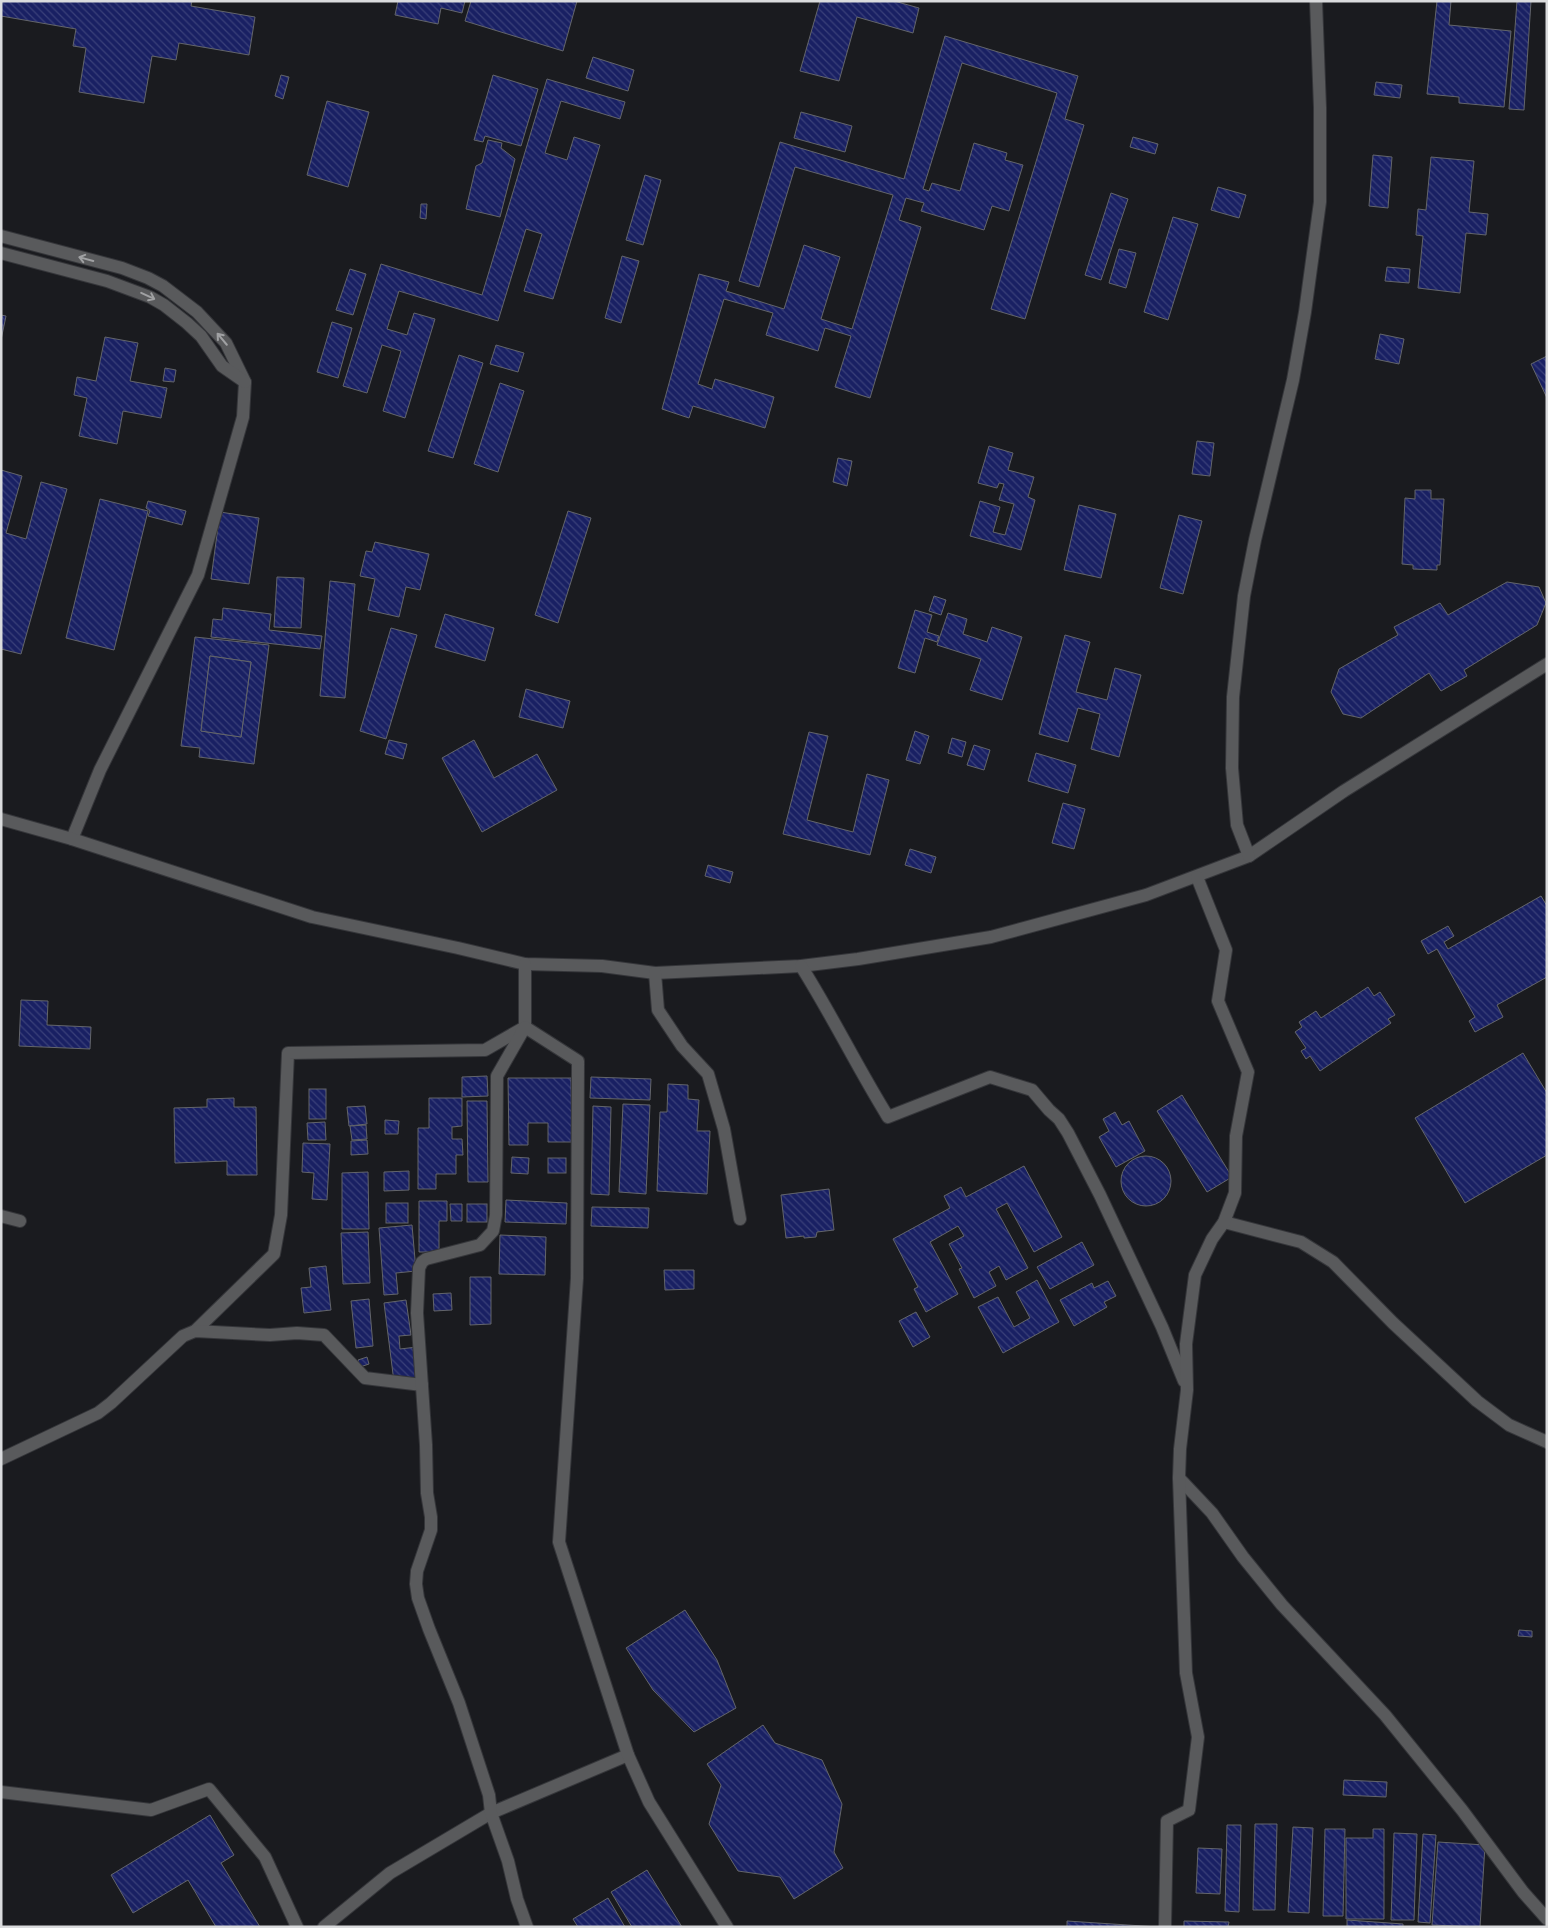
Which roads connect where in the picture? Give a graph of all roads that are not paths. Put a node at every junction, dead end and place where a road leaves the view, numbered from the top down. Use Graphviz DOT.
graph roads {
  1 [pos="1316,1"];
  2 [pos="1,236"];
  3 [pos="1,253"];
  4 [pos="245,382"];
  5 [pos="1547,664"];
  6 [pos="1,819"];
  7 [pos="72,840"];
  8 [pos="1249,856"];
  9 [pos="1197,877"];
  10 [pos="525,964"];
  11 [pos="801,966"];
  12 [pos="655,973"];
  13 [pos="525,1027"];
  14 [pos="1,1216"];
  15 [pos="740,1219"];
  16 [pos="20,1222"];
  17 [pos="1224,1222"];
  18 [pos="195,1331"];
  19 [pos="422,1385"];
  20 [pos="1188,1390"];
  21 [pos="1547,1442"];
  22 [pos="1,1459"];
  23 [pos="1179,1478"];
  24 [pos="628,1755"];
  25 [pos="1,1792"];
  26 [pos="491,1813"];
  27 [pos="1547,1920"];
  28 [pos="298,1927"];
  29 [pos="324,1927"];
  30 [pos="527,1927"];
  31 [pos="727,1927"];
  32 [pos="1165,1927"];
  1 -- 8 [label="street"];
  4 -- 2 [label="street, one-way"];
  3 -- 4 [label="street, one-way"];
  4 -- 7 [label="street"];
  5 -- 8 [label="street"];
  6 -- 7 [label="street"];
  7 -- 10 [label="street"];
  8 -- 9 [label="street"];
  9 -- 11 [label="street"];
  9 -- 17 [label="street"];
  10 -- 12 [label="street"];
  10 -- 13 [label="street"];
  11 -- 12 [label="street"];
  11 -- 20 [label="street"];
  12 -- 15 [label="street"];
  13 -- 18 [label="street"];
  13 -- 19 [label="street"];
  13 -- 24 [label="street"];
  14 -- 16 [label="street"];
  17 -- 20 [label="street"];
  17 -- 21 [label="street"];
  18 -- 19 [label="street"];
  18 -- 22 [label="street"];
  19 -- 26 [label="street"];
  20 -- 23 [label="street"];
  23 -- 27 [label="street"];
  23 -- 32 [label="street"];
  24 -- 26 [label="street"];
  24 -- 31 [label="street"];
  25 -- 28 [label="street"];
  26 -- 29 [label="street"];
  26 -- 30 [label="street"];
}
